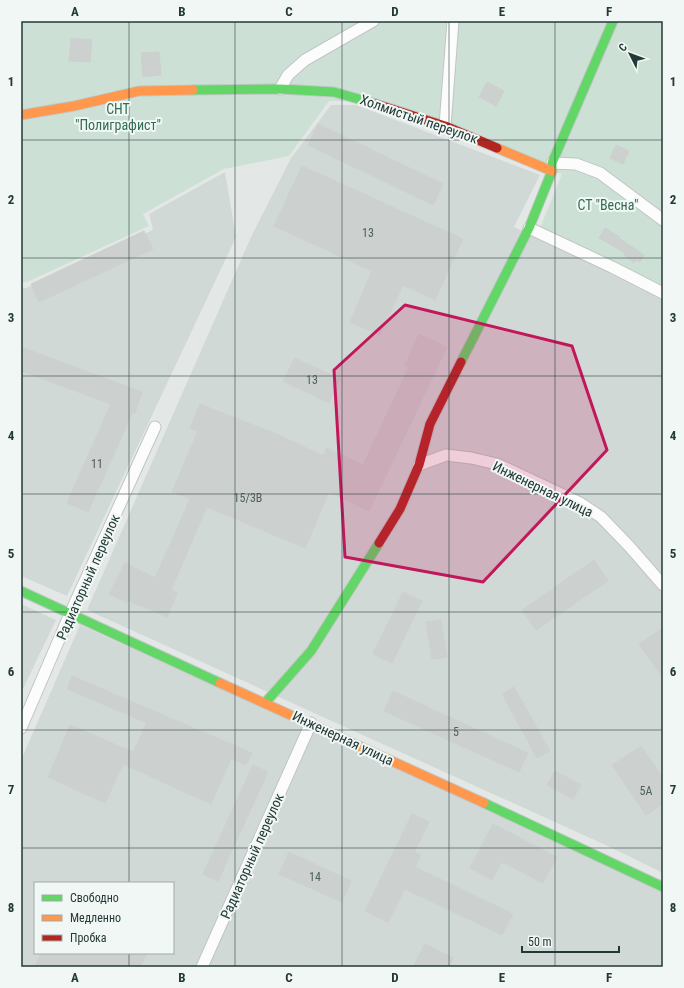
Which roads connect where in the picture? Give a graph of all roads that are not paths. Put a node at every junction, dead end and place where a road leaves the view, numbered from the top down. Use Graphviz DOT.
graph roads {
  1 [pos="373,21"];
  2 [pos="453,21"];
  3 [pos="613,21"];
  4 [pos="280,89"];
  5 [pos="21,115"];
  6 [pos="445,126"];
  7 [pos="552,167"];
  8 [pos="663,220"];
  9 [pos="529,228"];
  10 [pos="663,293"];
  11 [pos="155,427"];
  12 [pos="419,465"];
  13 [pos="663,586"];
  14 [pos="21,591"];
  15 [pos="70,614"];
  16 [pos="265,703"];
  17 [pos="311,724"];
  18 [pos="21,728"];
  19 [pos="663,887"];
  20 [pos="202,967"];
  1 -- 4 [label="street"];
  2 -- 6 [label="street"];
  3 -- 7 [label="street"];
  4 -- 5 [label="street, Холмистый переулок"];
  4 -- 6 [label="street, Холмистый переулок"];
  6 -- 7 [label="street, Холмистый переулок"];
  7 -- 8 [label="street"];
  7 -- 9 [label="street"];
  9 -- 10 [label="street"];
  9 -- 12 [label="street"];
  11 -- 15 [label="street, Радиаторный переулок"];
  12 -- 13 [label="street, Инженерная улица"];
  12 -- 16 [label="street"];
  14 -- 15 [label="street, Инженерная улица"];
  15 -- 16 [label="street, Инженерная улица"];
  15 -- 18 [label="street, Радиаторный переулок"];
  16 -- 17 [label="street, Инженерная улица"];
  17 -- 19 [label="street, Инженерная улица"];
  17 -- 20 [label="street, Радиаторный переулок"];
}
